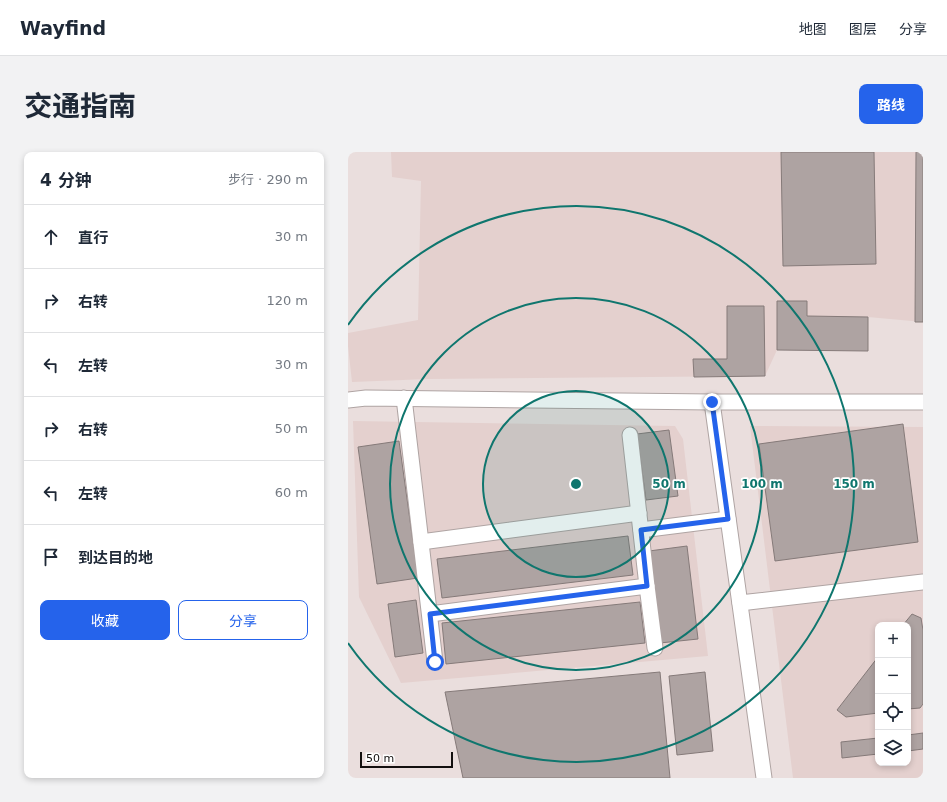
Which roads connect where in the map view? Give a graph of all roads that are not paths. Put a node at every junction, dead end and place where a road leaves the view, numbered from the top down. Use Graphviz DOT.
graph roads {
  1 [pos="404,398"];
  2 [pos="348,400"];
  3 [pos="712,402"];
  4 [pos="923,402"];
  5 [pos="630,435"];
  6 [pos="639,513"];
  7 [pos="728,519"];
  8 [pos="641,530"];
  9 [pos="421,542"];
  10 [pos="923,582"];
  11 [pos="647,586"];
  12 [pos="740,603"];
  13 [pos="430,614"];
  14 [pos="656,648"];
  15 [pos="435,662"];
  16 [pos="764,778"];
  1 -- 2 [label="street"];
  1 -- 3 [label="street"];
  1 -- 9 [label="street"];
  3 -- 4 [label="street"];
  3 -- 7 [label="street"];
  5 -- 6 [label="street"];
  6 -- 8 [label="street"];
  6 -- 9 [label="street"];
  7 -- 8 [label="street"];
  7 -- 12 [label="street"];
  8 -- 11 [label="street"];
  9 -- 13 [label="street"];
  10 -- 12 [label="street"];
  11 -- 13 [label="street"];
  11 -- 14 [label="street"];
  12 -- 16 [label="street"];
  13 -- 15 [label="street"];
}
